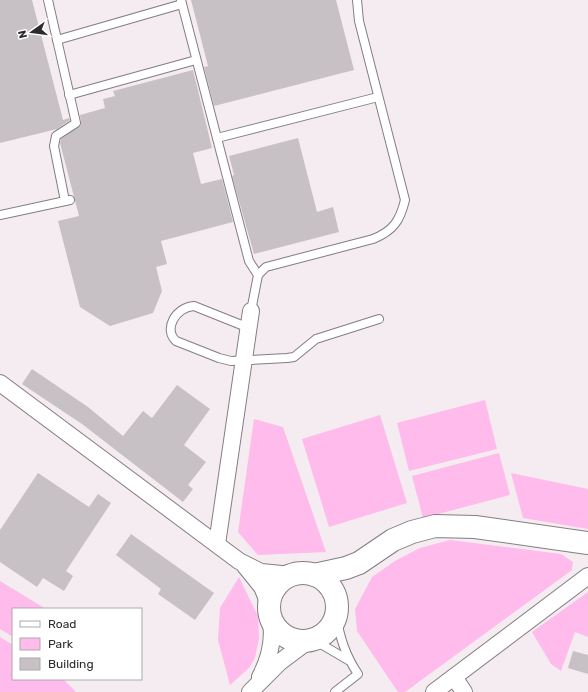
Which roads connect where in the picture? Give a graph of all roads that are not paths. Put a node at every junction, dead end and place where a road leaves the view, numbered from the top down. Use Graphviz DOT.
graph roads {
  1 [pos="48,0"];
  2 [pos="357,0"];
  3 [pos="181,2"];
  4 [pos="57,40"];
  5 [pos="196,60"];
  6 [pos="69,95"];
  7 [pos="378,97"];
  8 [pos="217,138"];
  9 [pos="0,215"];
  10 [pos="258,275"];
  11 [pos="251,311"];
  12 [pos="379,319"];
  13 [pos="249,328"];
  14 [pos="244,361"];
  15 [pos="0,383"];
  16 [pos="588,543"];
  17 [pos="217,544"];
  18 [pos="239,561"];
  19 [pos="359,563"];
  20 [pos="292,575"];
  21 [pos="314,575"];
  22 [pos="588,576"];
  23 [pos="270,612"];
  24 [pos="336,613"];
  25 [pos="311,640"];
  26 [pos="349,660"];
  27 [pos="454,678"];
  28 [pos="253,690"];
  29 [pos="335,692"];
  30 [pos="434,692"];
  31 [pos="464,692"];
  1 -- 4 [label="lane"];
  2 -- 7 [label="lane"];
  3 -- 4 [label="lane"];
  3 -- 5 [label="lane"];
  4 -- 6 [label="lane"];
  5 -- 6 [label="lane"];
  5 -- 8 [label="lane"];
  6 -- 9 [label="lane"];
  7 -- 8 [label="lane"];
  7 -- 10 [label="lane"];
  8 -- 10 [label="lane"];
  10 -- 11 [label="lane"];
  11 -- 13 [label="street"];
  12 -- 14 [label="lane"];
  13 -- 14 [label="street"];
  13 -- 14 [label="lane"];
  14 -- 17 [label="street"];
  15 -- 17 [label="street"];
  16 -- 19 [label="street"];
  17 -- 18 [label="street"];
  18 -- 20 [label="street"];
  18 -- 23 [label="street"];
  19 -- 21 [label="street"];
  19 -- 24 [label="street"];
  20 -- 21 [label="street"];
  20 -- 23 [label="street"];
  21 -- 24 [label="street"];
  22 -- 27 [label="street"];
  23 -- 25 [label="street"];
  23 -- 28 [label="street"];
  24 -- 25 [label="street"];
  24 -- 26 [label="lane"];
  25 -- 26 [label="lane"];
  25 -- 28 [label="street"];
  26 -- 29 [label="lane"];
  27 -- 30 [label="street"];
  27 -- 31 [label="street"];
}
